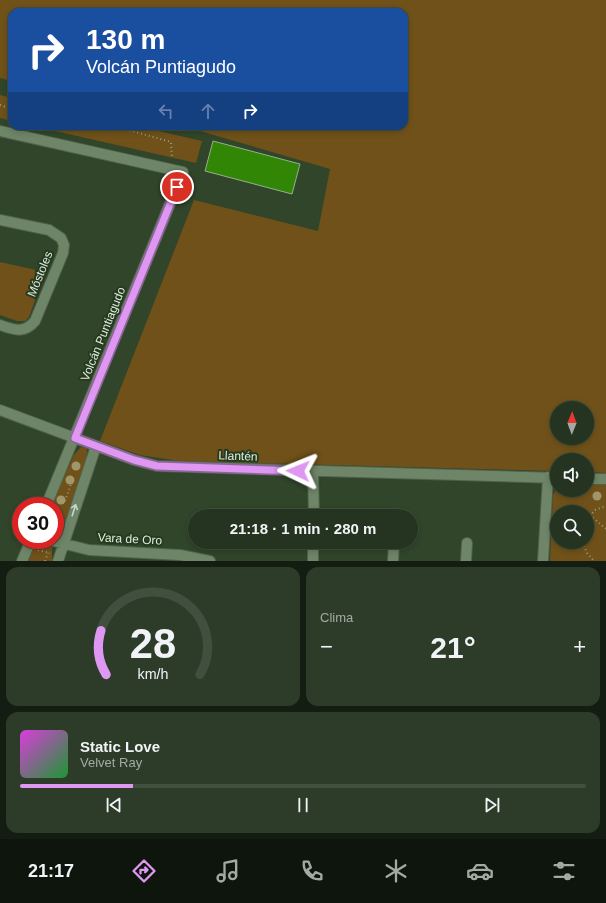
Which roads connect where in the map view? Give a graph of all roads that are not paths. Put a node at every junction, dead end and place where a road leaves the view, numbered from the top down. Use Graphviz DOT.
graph roads {
  1 [pos="0,131"];
  2 [pos="0,220"];
  3 [pos="0,325"];
  4 [pos="0,410"];
  5 [pos="75,438"];
  6 [pos="96,446"];
  7 [pos="313,471"];
  8 [pos="550,477"];
  9 [pos="594,479"];
  10 [pos="606,479"];
  11 [pos="550,496"];
  12 [pos="50,497"];
  13 [pos="314,509"];
  14 [pos="64,541"];
  15 [pos="467,543"];
  16 [pos="64,544"];
  17 [pos="28,549"];
  18 [pos="313,549"];
  19 [pos="394,549"];
  20 [pos="144,557"];
  21 [pos="22,561"];
  22 [pos="210,561"];
  23 [pos="313,561"];
  24 [pos="393,561"];
  25 [pos="466,561"];
  26 [pos="543,561"];
  1 -- 5 [label="street, Volcán Puntiagudo"];
  2 -- 3 [label="street, Móstoles"];
  4 -- 5 [label="street, Llantén"];
  5 -- 6 [label="street, Llantén"];
  5 -- 12 [label="street, Volcán Puntiagudo"];
  6 -- 7 [label="street, Llantén"];
  14 -- 6 [label="street, one-way"];
  7 -- 8 [label="street, Llantén"];
  7 -- 13 [label="street"];
  9 -- 10 [label="street"];
  11 -- 26 [label="street"];
  15 -- 25 [label="street"];
  16 -- 20 [label="street, Vara de Oro"];
  17 -- 21 [label="street"];
  18 -- 23 [label="street"];
  19 -- 24 [label="street"];
  20 -- 22 [label="street, Vara de Oro"];
}
